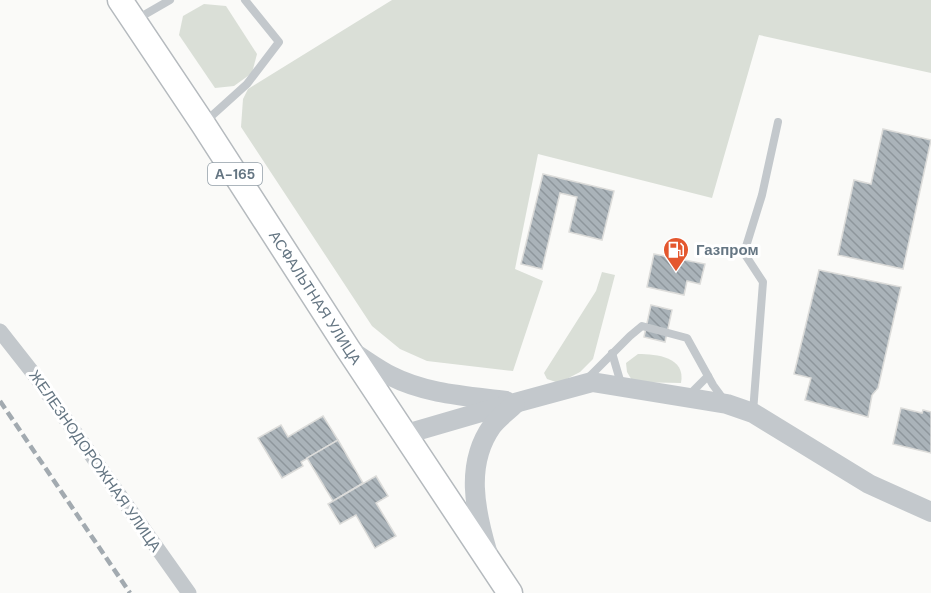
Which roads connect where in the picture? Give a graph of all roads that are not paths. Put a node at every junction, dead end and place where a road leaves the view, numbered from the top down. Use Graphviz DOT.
graph roads {
  1 [pos="120,0"];
  2 [pos="170,0"];
  3 [pos="245,0"];
  4 [pos="134,21"];
  5 [pos="778,122"];
  6 [pos="202,124"];
  7 [pos="0,331"];
  8 [pos="348,350"];
  9 [pos="612,353"];
  10 [pos="708,376"];
  11 [pos="582,384"];
  12 [pos="622,387"];
  13 [pos="687,397"];
  14 [pos="517,402"];
  15 [pos="727,404"];
  16 [pos="753,413"];
  17 [pos="406,435"];
  18 [pos="931,512"];
  19 [pos="492,565"];
  20 [pos="189,593"];
  21 [pos="510,593"];
  1 -- 4 [label="main road, АСФАЛЬТНАЯ УЛИЦА / А-165"];
  2 -- 4 [label="lane"];
  3 -- 6 [label="lane"];
  4 -- 6 [label="main road, АСФАЛЬТНАЯ УЛИЦА / А-165"];
  5 -- 16 [label="lane"];
  6 -- 8 [label="main road, АСФАЛЬТНАЯ УЛИЦА / А-165"];
  7 -- 20 [label="street, ЖЕЛЕЗНОДОРОЖНАЯ УЛИЦА"];
  8 -- 14 [label="street"];
  8 -- 17 [label="main road, АСФАЛЬТНАЯ УЛИЦА / А-165"];
  9 -- 10 [label="lane"];
  9 -- 11 [label="lane"];
  9 -- 12 [label="lane"];
  10 -- 13 [label="lane"];
  10 -- 15 [label="lane"];
  11 -- 12 [label="street"];
  11 -- 14 [label="street"];
  12 -- 13 [label="street"];
  13 -- 15 [label="street"];
  14 -- 17 [label="street"];
  14 -- 19 [label="street"];
  15 -- 16 [label="street"];
  16 -- 18 [label="street"];
  17 -- 19 [label="main road, АСФАЛЬТНАЯ УЛИЦА / А-165"];
  19 -- 21 [label="main road, АСФАЛЬТНАЯ УЛИЦА / А-165"];
}
